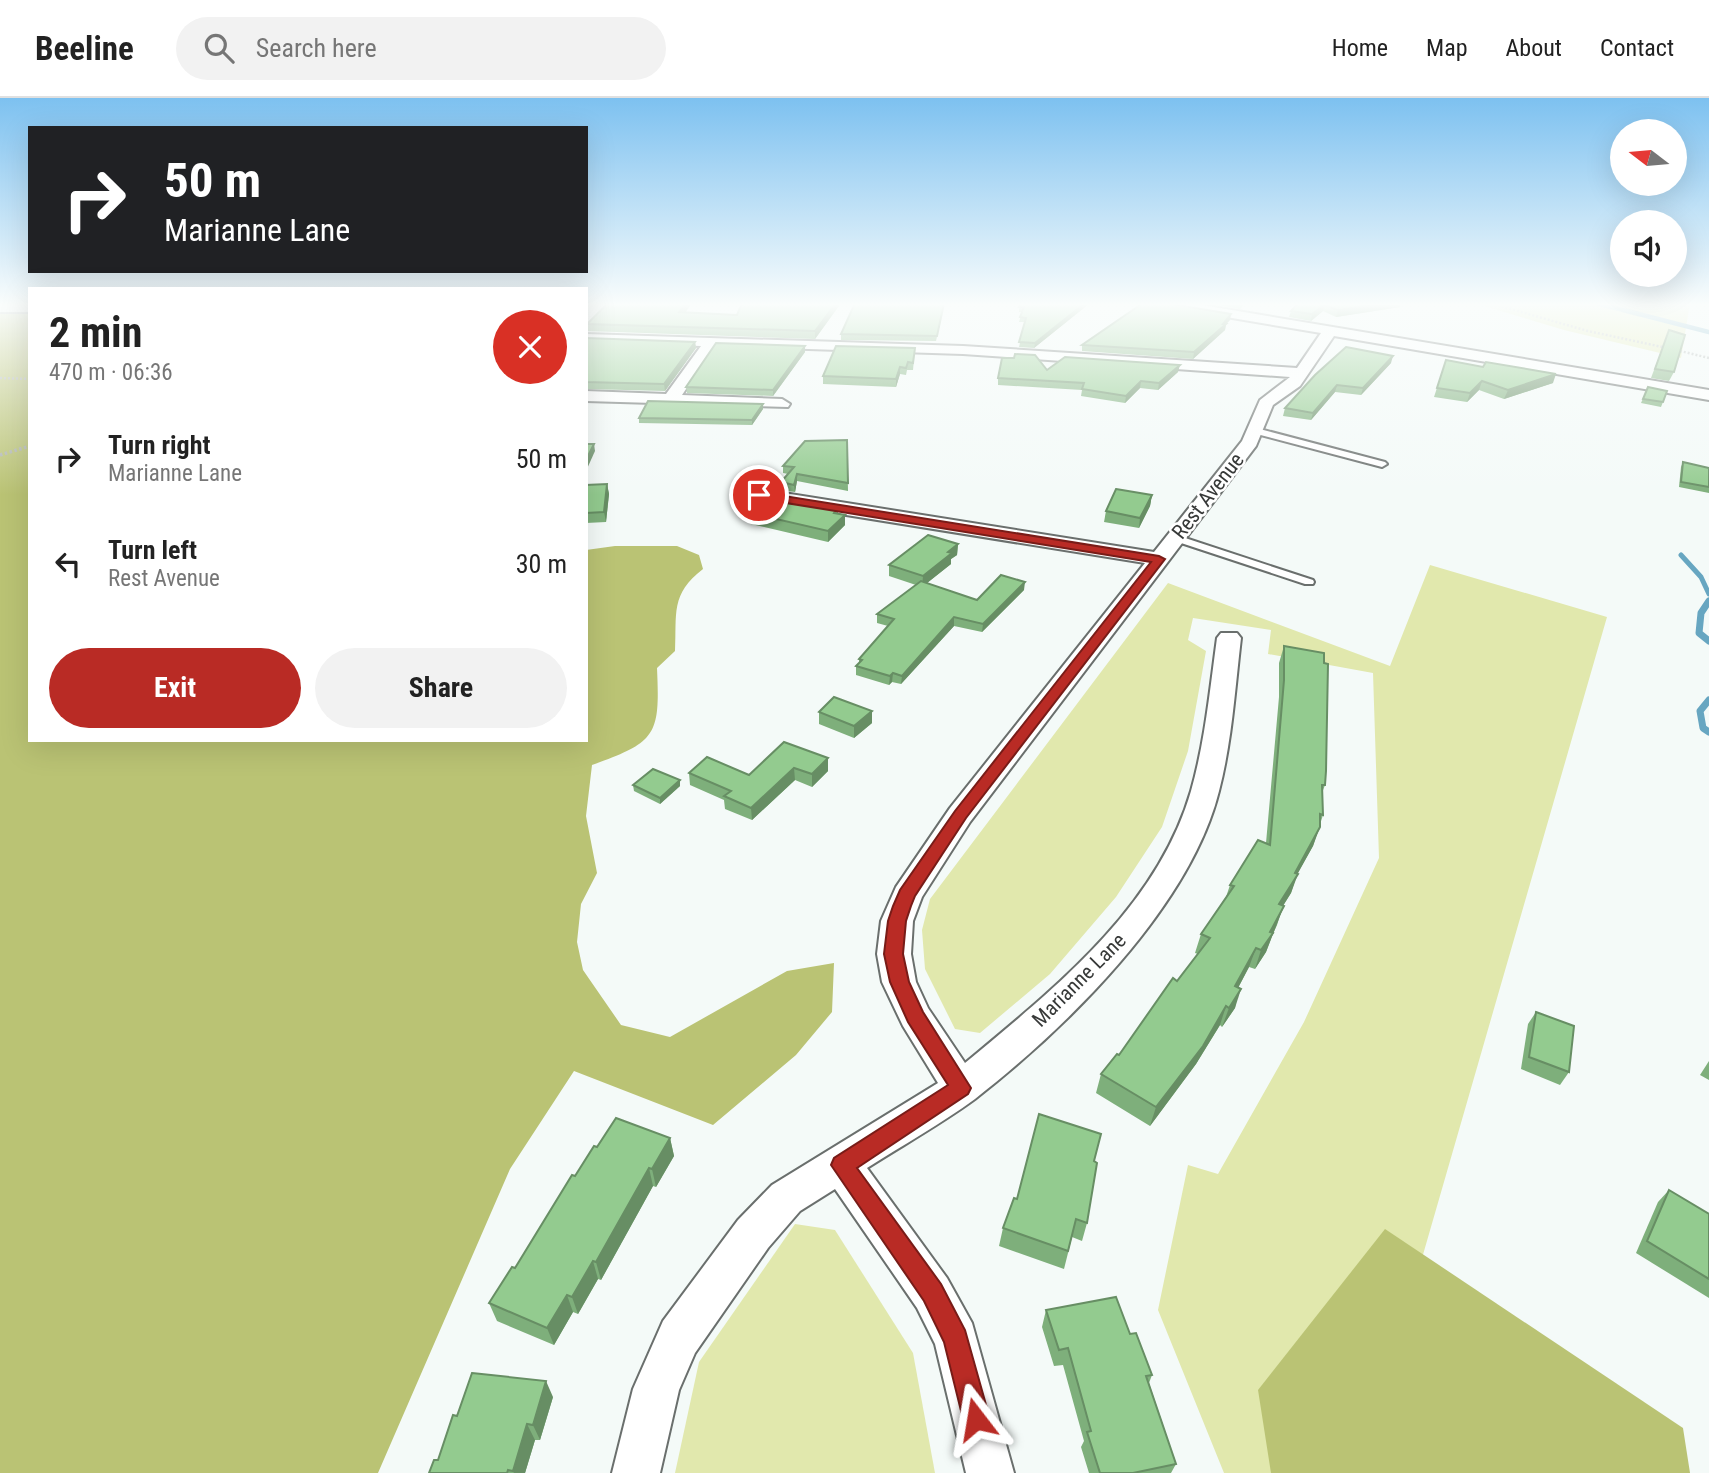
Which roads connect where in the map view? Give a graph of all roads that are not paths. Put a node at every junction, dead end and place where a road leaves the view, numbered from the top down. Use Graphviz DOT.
graph roads {
  1 [pos="693,367"];
  2 [pos="1214,367"];
  3 [pos="1305,367"];
  4 [pos="1544,367"];
  5 [pos="1301,373"];
  6 [pos="1709,395"];
  7 [pos="588,396"];
  8 [pos="671,399"];
  9 [pos="782,404"];
  10 [pos="1256,431"];
  11 [pos="1382,464"];
  12 [pos="759,495"];
  13 [pos="1176,538"];
  14 [pos="1159,559"];
  15 [pos="1309,582"];
  16 [pos="1229,638"];
  17 [pos="961,1088"];
  18 [pos="842,1165"];
  19 [pos="636,1473"];
  20 [pos="990,1473"];
  1 -- 8 [label="street"];
  2 -- 5 [label="street"];
  3 -- 5 [label="street, Rest Avenue"];
  4 -- 6 [label="street"];
  5 -- 10 [label="street, Rest Avenue"];
  7 -- 8 [label="street"];
  8 -- 9 [label="street"];
  10 -- 11 [label="lane"];
  10 -- 13 [label="street, Rest Avenue"];
  12 -- 14 [label="street"];
  13 -- 14 [label="street, Rest Avenue"];
  13 -- 15 [label="lane"];
  14 -- 17 [label="street, Rest Avenue"];
  16 -- 17 [label="street, Marianne Lane"];
  17 -- 18 [label="street, Marianne Lane"];
  18 -- 19 [label="street, Marianne Lane"];
  18 -- 20 [label="street"];
}
